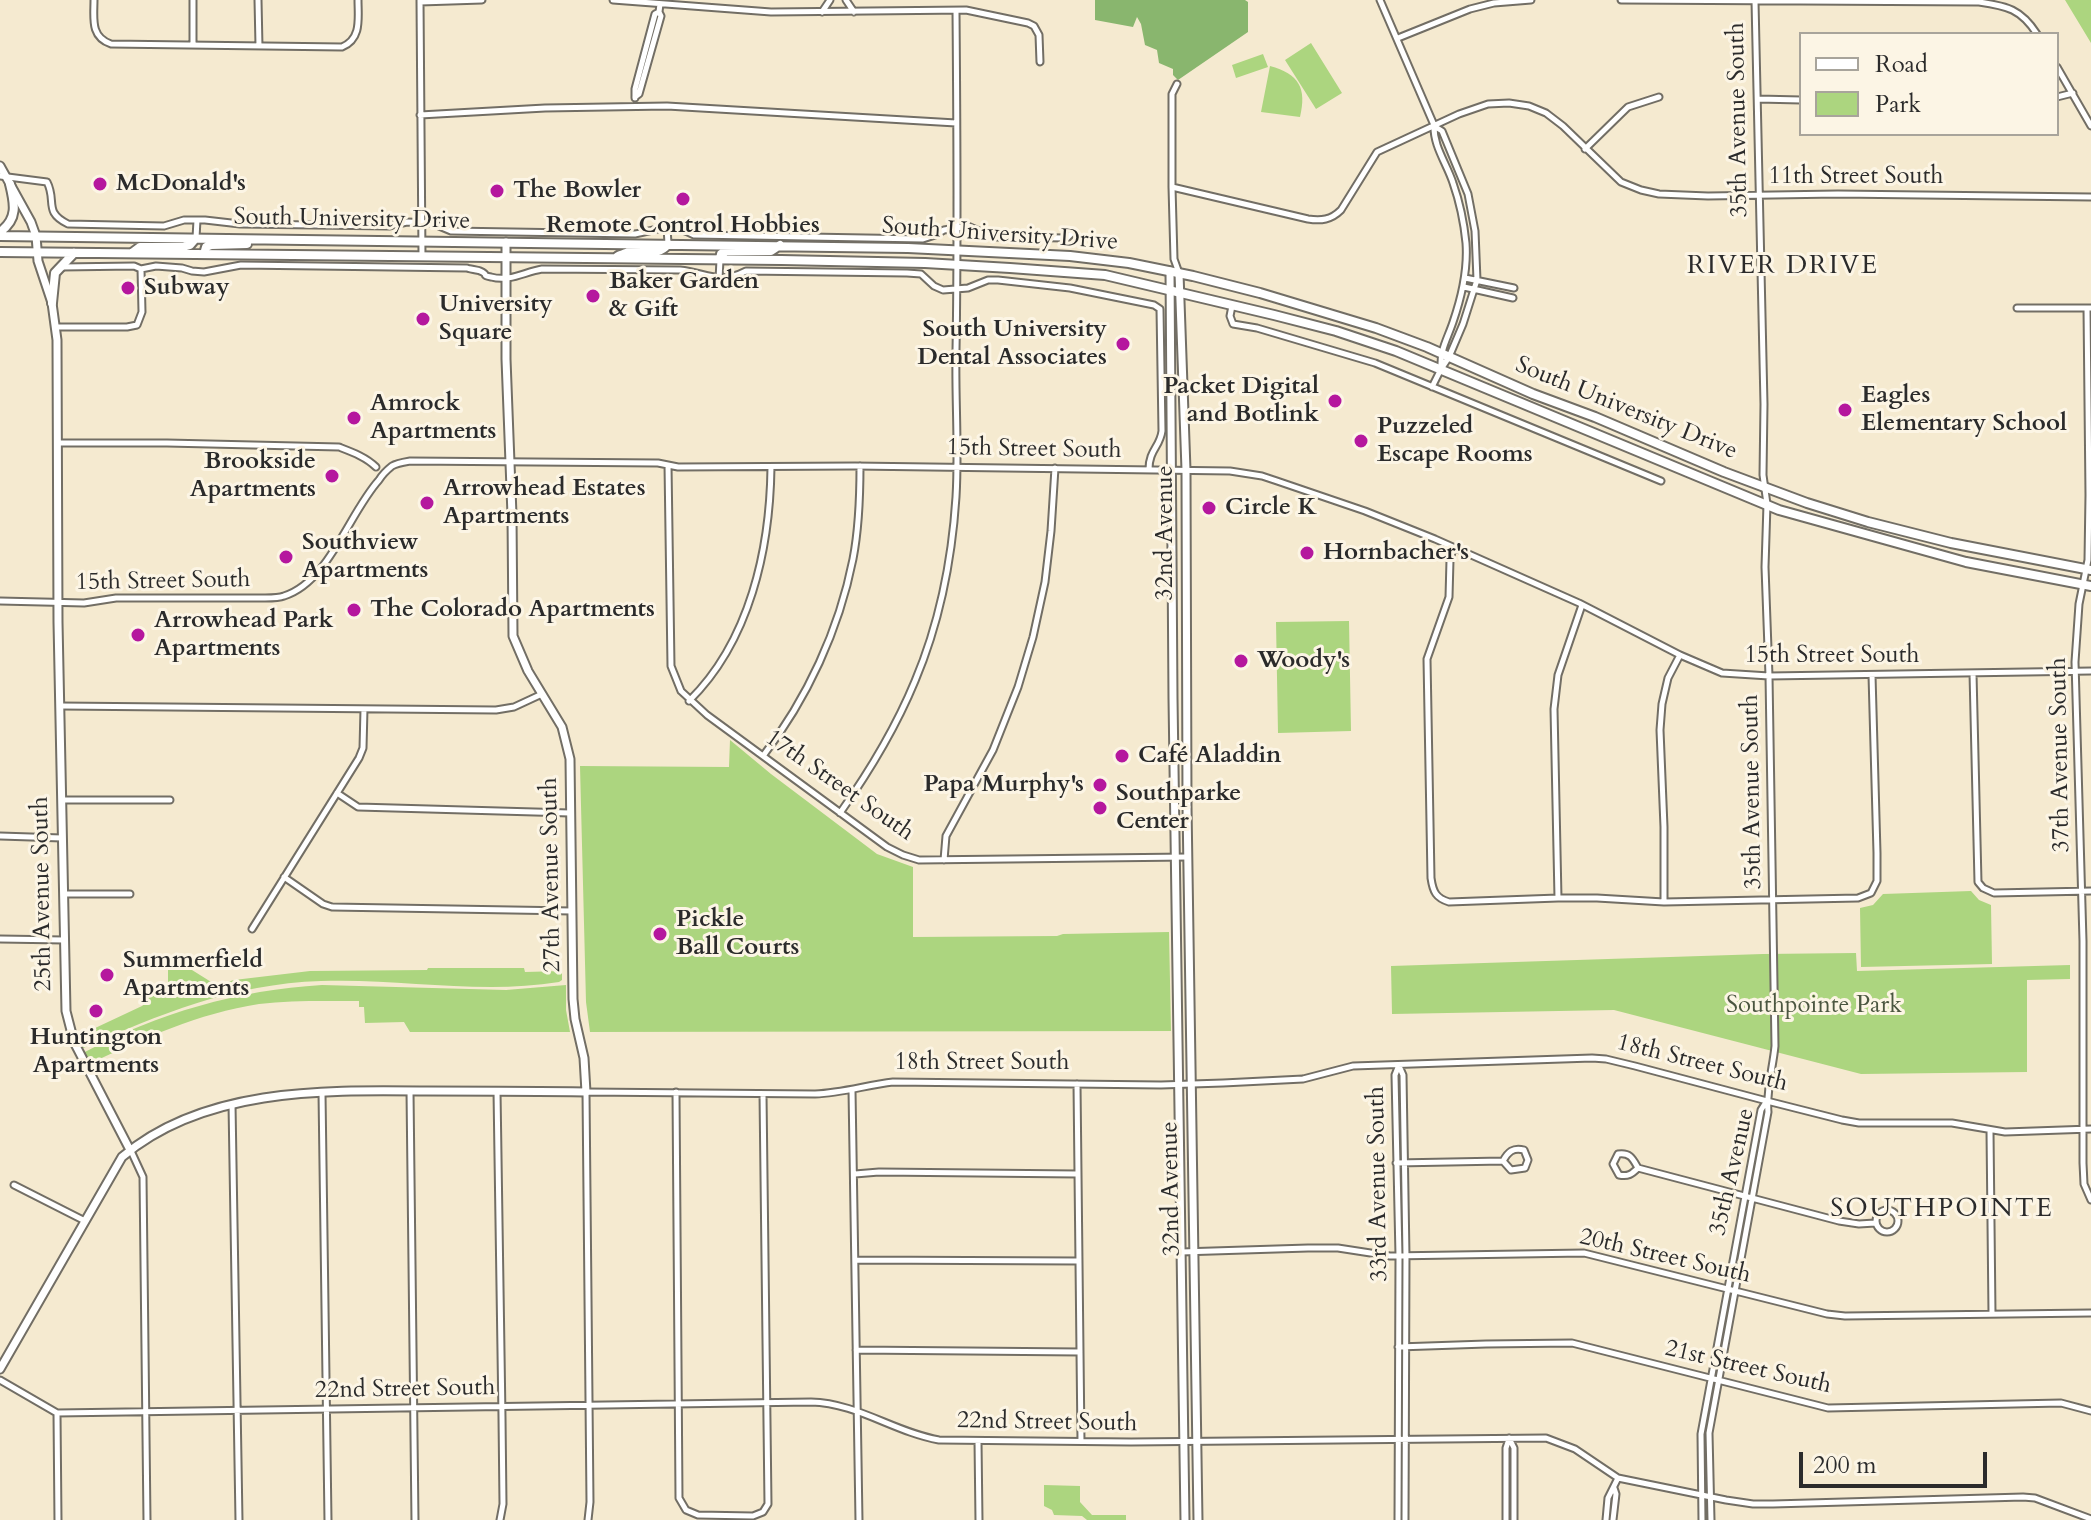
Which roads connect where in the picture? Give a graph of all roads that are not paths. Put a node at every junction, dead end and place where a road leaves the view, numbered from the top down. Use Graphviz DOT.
graph roads {
  1 [pos="94,0"];
  2 [pos="193,0"];
  3 [pos="258,0"];
  4 [pos="358,0"];
  5 [pos="482,0"];
  6 [pos="613,0"];
  7 [pos="830,0"];
  8 [pos="846,0"];
  9 [pos="1380,0"];
  10 [pos="1531,0"];
  11 [pos="1621,0"];
  12 [pos="420,1"];
  13 [pos="1694,1"];
  14 [pos="1755,1"];
  15 [pos="660,4"];
  16 [pos="956,11"];
  17 [pos="822,12"];
  18 [pos="854,12"];
  19 [pos="2036,32"];
  20 [pos="1398,38"];
  21 [pos="193,45"];
  22 [pos="259,46"];
  23 [pos="1040,62"];
  24 [pos="2059,70"];
  25 [pos="1177,84"];
  26 [pos="2073,93"];
  27 [pos="2059,96"];
  28 [pos="1659,97"];
  29 [pos="1758,99"];
  30 [pos="1799,100"];
  31 [pos="634,106"];
  32 [pos="420,115"];
  33 [pos="956,123"];
  34 [pos="1434,125"];
  35 [pos="2091,126"];
  36 [pos="1585,149"];
  37 [pos="0,166"];
  38 [pos="2,176"];
  39 [pos="10,184"];
  40 [pos="1172,187"];
  41 [pos="1758,194"];
  42 [pos="2091,197"];
  43 [pos="1471,209"];
  44 [pos="1462,210"];
  45 [pos="197,220"];
  46 [pos="420,223"];
  47 [pos="667,227"];
  48 [pos="958,227"];
  49 [pos="0,234"];
  50 [pos="1071,234"];
  51 [pos="36,236"];
  52 [pos="196,238"];
  53 [pos="258,239"];
  54 [pos="421,240"];
  55 [pos="506,242"];
  56 [pos="668,244"];
  57 [pos="781,245"];
  58 [pos="957,251"];
  59 [pos="0,252"];
  60 [pos="37,253"];
  61 [pos="74,253"];
  62 [pos="131,253"];
  63 [pos="204,254"];
  64 [pos="422,256"];
  65 [pos="506,257"];
  66 [pos="614,258"];
  67 [pos="720,259"];
  68 [pos="957,265"];
  69 [pos="59,267"];
  70 [pos="141,269"];
  71 [pos="1175,272"];
  72 [pos="506,278"];
  73 [pos="1465,278"];
  74 [pos="719,279"];
  75 [pos="1477,280"];
  76 [pos="1464,287"];
  77 [pos="1514,288"];
  78 [pos="957,289"];
  79 [pos="1475,289"];
  80 [pos="1175,291"];
  81 [pos="1513,298"];
  82 [pos="52,303"];
  83 [pos="1232,305"];
  84 [pos="2017,308"];
  85 [pos="2089,308"];
  86 [pos="55,327"];
  87 [pos="1440,353"];
  88 [pos="1449,357"];
  89 [pos="1441,369"];
  90 [pos="1432,387"];
  91 [pos="2090,407"];
  92 [pos="1609,438"];
  93 [pos="57,443"];
  94 [pos="1601,456"];
  95 [pos="509,461"];
  96 [pos="668,465"];
  97 [pos="860,466"];
  98 [pos="376,467"];
  99 [pos="771,467"];
  100 [pos="957,467"];
  101 [pos="1055,468"];
  102 [pos="1149,469"];
  103 [pos="1173,470"];
  104 [pos="1186,470"];
  105 [pos="1661,481"];
  106 [pos="1764,487"];
  107 [pos="2090,503"];
  108 [pos="1767,504"];
  109 [pos="1453,547"];
  110 [pos="2088,570"];
  111 [pos="2087,585"];
  112 [pos="0,601"];
  113 [pos="58,602"];
  114 [pos="1582,605"];
  115 [pos="1680,655"];
  116 [pos="2091,671"];
  117 [pos="2075,672"];
  118 [pos="1973,673"];
  119 [pos="1872,675"];
  120 [pos="1769,676"];
  121 [pos="542,694"];
  122 [pos="689,701"];
  123 [pos="60,706"];
  124 [pos="364,709"];
  125 [pos="763,756"];
  126 [pos="337,793"];
  127 [pos="61,800"];
  128 [pos="170,800"];
  129 [pos="570,813"];
  130 [pos="840,813"];
  131 [pos="0,836"];
  132 [pos="62,838"];
  133 [pos="1175,857"];
  134 [pos="1188,857"];
  135 [pos="944,860"];
  136 [pos="284,877"];
  137 [pos="2082,891"];
  138 [pos="2091,891"];
  139 [pos="64,894"];
  140 [pos="130,894"];
  141 [pos="1558,898"];
  142 [pos="1772,900"];
  143 [pos="1664,902"];
  144 [pos="572,911"];
  145 [pos="252,929"];
  146 [pos="0,939"];
  147 [pos="64,940"];
  148 [pos="2088,1028"];
  149 [pos="1399,1065"];
  150 [pos="1077,1084"];
  151 [pos="1178,1084"];
  152 [pos="1191,1084"];
  153 [pos="852,1090"];
  154 [pos="410,1091"];
  155 [pos="497,1091"];
  156 [pos="322,1092"];
  157 [pos="586,1092"];
  158 [pos="676,1092"];
  159 [pos="763,1094"];
  160 [pos="1767,1101"];
  161 [pos="232,1104"];
  162 [pos="2087,1129"];
  163 [pos="1990,1131"];
  164 [pos="130,1150"];
  165 [pos="1503,1161"];
  166 [pos="1396,1163"];
  167 [pos="1404,1163"];
  168 [pos="1638,1168"];
  169 [pos="855,1174"];
  170 [pos="1077,1174"];
  171 [pos="14,1185"];
  172 [pos="1748,1197"];
  173 [pos="2091,1200"];
  174 [pos="85,1221"];
  175 [pos="1875,1223"];
  176 [pos="1181,1252"];
  177 [pos="1193,1252"];
  178 [pos="1402,1256"];
  179 [pos="856,1260"];
  180 [pos="1078,1261"];
  181 [pos="1731,1290"];
  182 [pos="2091,1313"];
  183 [pos="1992,1314"];
  184 [pos="1402,1347"];
  185 [pos="856,1350"];
  186 [pos="1080,1352"];
  187 [pos="0,1369"];
  188 [pos="0,1380"];
  189 [pos="1715,1381"];
  190 [pos="768,1402"];
  191 [pos="679,1403"];
  192 [pos="588,1405"];
  193 [pos="502,1406"];
  194 [pos="414,1408"];
  195 [pos="327,1409"];
  196 [pos="237,1410"];
  197 [pos="857,1410"];
  198 [pos="2091,1411"];
  199 [pos="145,1412"];
  200 [pos="57,1413"];
  201 [pos="1509,1438"];
  202 [pos="1397,1439"];
  203 [pos="1405,1439"];
  204 [pos="978,1441"];
  205 [pos="1081,1441"];
  206 [pos="1184,1442"];
  207 [pos="1197,1442"];
  208 [pos="1618,1478"];
  209 [pos="1614,1487"];
  210 [pos="1702,1495"];
  211 [pos="1710,1497"];
  212 [pos="2091,1519"];
  213 [pos="58,1520"];
  214 [pos="147,1520"];
  215 [pos="239,1520"];
  216 [pos="328,1520"];
  217 [pos="415,1520"];
  218 [pos="500,1520"];
  219 [pos="588,1520"];
  220 [pos="859,1520"];
  221 [pos="979,1520"];
  222 [pos="1185,1520"];
  223 [pos="1198,1520"];
  224 [pos="1398,1520"];
  225 [pos="1405,1520"];
  226 [pos="1506,1520"];
  227 [pos="1514,1520"];
  228 [pos="1606,1520"];
  229 [pos="1613,1520"];
  230 [pos="1702,1520"];
  231 [pos="1711,1520"];
  1 -- 21 [label="street"];
  2 -- 21 [label="street"];
  3 -- 22 [label="street"];
  4 -- 22 [label="street"];
  5 -- 12 [label="street"];
  6 -- 15 [label="street"];
  7 -- 17 [label="street"];
  8 -- 18 [label="street"];
  9 -- 20 [label="street"];
  10 -- 20 [label="street"];
  11 -- 13 [label="street"];
  12 -- 32 [label="street"];
  13 -- 14 [label="street"];
  14 -- 19 [label="street"];
  14 -- 29 [label="street, 35th Avenue South"];
  15 -- 17 [label="street"];
  15 -- 31 [label="street"];
  16 -- 18 [label="street"];
  16 -- 23 [label="street"];
  16 -- 33 [label="street"];
  17 -- 18 [label="street"];
  20 -- 34 [label="street"];
  21 -- 22 [label="street"];
  24 -- 26 [label="street"];
  25 -- 40 [label="street, 32nd Avenue"];
  26 -- 27 [label="street"];
  26 -- 35 [label="street"];
  28 -- 36 [label="street"];
  29 -- 30 [label="street"];
  29 -- 41 [label="street, 35th Avenue South"];
  31 -- 32 [label="street"];
  31 -- 33 [label="street"];
  32 -- 46 [label="street"];
  33 -- 48 [label="street"];
  34 -- 36 [label="street, 11th Street South"];
  34 -- 40 [label="street, 11th Street South"];
  34 -- 43 [label="street"];
  34 -- 44 [label="street"];
  36 -- 41 [label="street, 11th Street South"];
  37 -- 38 [label="street"];
  38 -- 39 [label="street"];
  38 -- 45 [label="street"];
  39 -- 49 [label="main road"];
  39 -- 51 [label="street"];
  40 -- 71 [label="street, 32nd Avenue"];
  41 -- 42 [label="street, 11th Street South"];
  41 -- 106 [label="street, 35th Avenue South"];
  43 -- 44 [label="street"];
  43 -- 75 [label="street"];
  44 -- 73 [label="street"];
  45 -- 46 [label="street"];
  45 -- 52 [label="street"];
  46 -- 47 [label="street"];
  46 -- 54 [label="street"];
  47 -- 48 [label="street"];
  47 -- 56 [label="street"];
  48 -- 50 [label="street"];
  48 -- 58 [label="street"];
  49 -- 51 [label="main road, South University Drive"];
  51 -- 52 [label="main road, South University Drive"];
  51 -- 60 [label="street, 25th Avenue South"];
  52 -- 53 [label="main road, South University Drive"];
  52 -- 62 [label="main road"];
  53 -- 54 [label="main road, South University Drive"];
  53 -- 63 [label="main road"];
  54 -- 55 [label="main road, South University Drive"];
  54 -- 64 [label="street"];
  55 -- 56 [label="main road, South University Drive"];
  55 -- 65 [label="street, 27th Avenue South"];
  56 -- 57 [label="main road, South University Drive"];
  56 -- 66 [label="main road"];
  57 -- 58 [label="main road, South University Drive"];
  57 -- 67 [label="main road"];
  58 -- 68 [label="street"];
  58 -- 71 [label="main road, South University Drive"];
  59 -- 60 [label="main road, South University Drive"];
  60 -- 61 [label="main road, South University Drive"];
  60 -- 82 [label="street, 25th Avenue South"];
  61 -- 62 [label="main road, South University Drive"];
  61 -- 69 [label="main road"];
  62 -- 63 [label="main road, South University Drive"];
  63 -- 64 [label="main road, South University Drive"];
  64 -- 65 [label="main road, South University Drive"];
  65 -- 66 [label="main road, South University Drive"];
  65 -- 72 [label="street, 27th Avenue South"];
  66 -- 67 [label="main road, South University Drive"];
  67 -- 68 [label="main road, South University Drive"];
  67 -- 74 [label="street"];
  68 -- 78 [label="street"];
  68 -- 80 [label="main road, South University Drive"];
  69 -- 70 [label="street"];
  69 -- 82 [label="main road"];
  70 -- 72 [label="street"];
  70 -- 86 [label="street"];
  71 -- 80 [label="street, 32nd Avenue"];
  71 -- 87 [label="main road, South University Drive"];
  72 -- 74 [label="street"];
  72 -- 95 [label="street, 27th Avenue South"];
  73 -- 75 [label="street"];
  73 -- 76 [label="street"];
  74 -- 78 [label="street"];
  75 -- 77 [label="street"];
  75 -- 79 [label="street"];
  76 -- 79 [label="street"];
  76 -- 87 [label="street"];
  78 -- 100 [label="street"];
  78 -- 102 [label="street"];
  79 -- 81 [label="street"];
  79 -- 88 [label="street"];
  80 -- 83 [label="main road, South University Drive"];
  80 -- 103 [label="street, 32nd Avenue"];
  80 -- 104 [label="street, 32nd Avenue"];
  82 -- 86 [label="street, 25th Avenue South"];
  83 -- 89 [label="main road, South University Drive"];
  83 -- 90 [label="street"];
  84 -- 85 [label="street"];
  85 -- 91 [label="street, 37th Avenue South"];
  86 -- 93 [label="street, 25th Avenue South"];
  87 -- 88 [label="main road, South University Drive"];
  87 -- 89 [label="street"];
  88 -- 89 [label="street"];
  88 -- 106 [label="main road, South University Drive"];
  89 -- 90 [label="street"];
  89 -- 92 [label="main road, South University Drive"];
  90 -- 94 [label="street"];
  91 -- 107 [label="street, 37th Avenue South"];
  92 -- 94 [label="street"];
  92 -- 108 [label="main road, South University Drive"];
  93 -- 98 [label="street"];
  93 -- 113 [label="street, 25th Avenue South"];
  94 -- 105 [label="street"];
  95 -- 96 [label="street, 15th Street South"];
  95 -- 113 [label="street, 15th Street South"];
  95 -- 121 [label="street, 27th Avenue South"];
  96 -- 99 [label="street, 15th Street South"];
  96 -- 122 [label="street"];
  97 -- 99 [label="street, 15th Street South"];
  97 -- 100 [label="street, 15th Street South"];
  97 -- 125 [label="street"];
  99 -- 122 [label="street"];
  100 -- 101 [label="street, 15th Street South"];
  100 -- 130 [label="street"];
  101 -- 102 [label="street, 15th Street South"];
  101 -- 135 [label="street"];
  102 -- 103 [label="street, 15th Street South"];
  103 -- 104 [label="street, 15th Street South"];
  103 -- 133 [label="street, 32nd Avenue"];
  104 -- 109 [label="street, 15th Street South"];
  104 -- 134 [label="street, 32nd Avenue"];
  106 -- 108 [label="street, 35th Avenue South"];
  106 -- 110 [label="main road, South University Drive"];
  107 -- 110 [label="street, 37th Avenue South"];
  108 -- 111 [label="main road, South University Drive"];
  108 -- 120 [label="street, 35th Avenue South"];
  109 -- 114 [label="street, 15th Street South"];
  109 -- 141 [label="street"];
  110 -- 111 [label="street, 37th Avenue South"];
  111 -- 117 [label="street, 37th Avenue South"];
  112 -- 113 [label="street, 15th Street South"];
  113 -- 123 [label="street, 25th Avenue South"];
  114 -- 115 [label="street, 15th Street South"];
  114 -- 141 [label="street"];
  115 -- 120 [label="street, 15th Street South"];
  115 -- 143 [label="street"];
  116 -- 117 [label="street, 15th Street South"];
  117 -- 118 [label="street, 15th Street South"];
  117 -- 137 [label="street, 37th Avenue South"];
  118 -- 119 [label="street, 15th Street South"];
  118 -- 137 [label="street"];
  119 -- 120 [label="street, 15th Street South"];
  119 -- 142 [label="street"];
  120 -- 142 [label="street, 35th Avenue South"];
  121 -- 124 [label="street"];
  121 -- 129 [label="street, 27th Avenue South"];
  122 -- 125 [label="street, 17th Street South"];
  123 -- 124 [label="street"];
  123 -- 127 [label="street, 25th Avenue South"];
  124 -- 126 [label="street"];
  125 -- 130 [label="street, 17th Street South"];
  126 -- 129 [label="street"];
  126 -- 136 [label="street"];
  127 -- 128 [label="street"];
  127 -- 132 [label="street, 25th Avenue South"];
  129 -- 144 [label="street, 27th Avenue South"];
  130 -- 135 [label="street, 17th Street South"];
  131 -- 132 [label="street"];
  132 -- 139 [label="street, 25th Avenue South"];
  133 -- 134 [label="street"];
  133 -- 135 [label="street, 17th Street South"];
  133 -- 151 [label="street, 32nd Avenue"];
  134 -- 152 [label="street, 32nd Avenue"];
  136 -- 144 [label="street"];
  136 -- 145 [label="street"];
  137 -- 138 [label="street"];
  137 -- 148 [label="street, 37th Avenue South"];
  139 -- 140 [label="street"];
  139 -- 147 [label="street, 25th Avenue South"];
  141 -- 143 [label="street"];
  142 -- 143 [label="street"];
  142 -- 160 [label="street, 35th Avenue South"];
  144 -- 157 [label="street, 27th Avenue South"];
  146 -- 147 [label="street"];
  147 -- 164 [label="street, 25th Avenue South"];
  148 -- 162 [label="street, 37th Avenue South"];
  149 -- 152 [label="street, 18th Street South"];
  149 -- 160 [label="street, 18th Street South"];
  149 -- 166 [label="street, 33rd Avenue South"];
  149 -- 167 [label="street, 33rd Avenue South"];
  150 -- 151 [label="street, 18th Street South"];
  150 -- 153 [label="street, 18th Street South"];
  150 -- 170 [label="street"];
  151 -- 152 [label="street, 18th Street South"];
  151 -- 176 [label="street, 32nd Avenue"];
  152 -- 177 [label="street, 32nd Avenue"];
  153 -- 159 [label="street, 18th Street South"];
  153 -- 169 [label="street"];
  154 -- 155 [label="street, 18th Street South"];
  154 -- 156 [label="street, 18th Street South"];
  154 -- 194 [label="street"];
  155 -- 157 [label="street, 18th Street South"];
  155 -- 193 [label="street"];
  156 -- 161 [label="street, 18th Street South"];
  156 -- 195 [label="street"];
  157 -- 158 [label="street, 18th Street South"];
  157 -- 192 [label="street, 27th Avenue South"];
  158 -- 159 [label="street, 18th Street South"];
  158 -- 191 [label="street"];
  159 -- 190 [label="street"];
  160 -- 163 [label="street, 18th Street South"];
  160 -- 172 [label="street, 35th Avenue"];
  161 -- 164 [label="street, 18th Street South"];
  161 -- 196 [label="street"];
  162 -- 163 [label="street, 18th Street South"];
  162 -- 173 [label="street, 37th Avenue South"];
  163 -- 183 [label="street"];
  164 -- 174 [label="street, 18th Street South"];
  164 -- 199 [label="street, 25th Avenue South"];
  165 -- 165 [label="street"];
  165 -- 167 [label="street"];
  166 -- 167 [label="street"];
  166 -- 178 [label="street, 33rd Avenue South"];
  167 -- 178 [label="street, 33rd Avenue South"];
  168 -- 168 [label="street"];
  168 -- 172 [label="street"];
  169 -- 170 [label="street"];
  169 -- 179 [label="street"];
  170 -- 180 [label="street"];
  171 -- 174 [label="street"];
  172 -- 175 [label="street"];
  172 -- 181 [label="street, 35th Avenue"];
  174 -- 187 [label="street, 18th Street South"];
  175 -- 175 [label="street"];
  176 -- 177 [label="street, 20th Street South"];
  176 -- 206 [label="street, 32nd Avenue"];
  177 -- 178 [label="street, 20th Street South"];
  177 -- 207 [label="street, 32nd Avenue"];
  178 -- 181 [label="street, 20th Street South"];
  178 -- 184 [label="street, 33rd Avenue South"];
  179 -- 180 [label="street"];
  179 -- 185 [label="street"];
  180 -- 186 [label="street"];
  181 -- 183 [label="street, 20th Street South"];
  181 -- 189 [label="street, 35th Avenue"];
  182 -- 183 [label="street, 20th Street South"];
  184 -- 189 [label="street, 21st Street South"];
  184 -- 202 [label="street, 33rd Avenue South"];
  184 -- 203 [label="street, 33rd Avenue South"];
  185 -- 186 [label="street"];
  185 -- 197 [label="street"];
  186 -- 205 [label="street"];
  188 -- 200 [label="street"];
  189 -- 198 [label="street, 21st Street South"];
  189 -- 210 [label="street, 35th Avenue"];
  189 -- 211 [label="street, 35th Avenue"];
  190 -- 191 [label="street, 22nd Street South"];
  190 -- 191 [label="street"];
  190 -- 197 [label="street, 22nd Street South"];
  191 -- 192 [label="street, 22nd Street South"];
  192 -- 193 [label="street, 22nd Street South"];
  192 -- 219 [label="street, 27th Avenue South"];
  193 -- 194 [label="street, 22nd Street South"];
  193 -- 218 [label="street"];
  194 -- 195 [label="street, 22nd Street South"];
  194 -- 217 [label="street"];
  195 -- 196 [label="street, 22nd Street South"];
  195 -- 216 [label="street"];
  196 -- 199 [label="street, 22nd Street South"];
  196 -- 215 [label="street"];
  197 -- 204 [label="street, 22nd Street South"];
  197 -- 220 [label="street"];
  199 -- 200 [label="street, 22nd Street South"];
  199 -- 214 [label="street, 25th Avenue South"];
  200 -- 213 [label="street"];
  201 -- 203 [label="street, 22nd Street South"];
  201 -- 208 [label="street, 22nd Street South"];
  201 -- 226 [label="street"];
  201 -- 227 [label="street"];
  202 -- 203 [label="street, 22nd Street South"];
  202 -- 207 [label="street, 22nd Street South"];
  202 -- 224 [label="street, 33rd Avenue South"];
  203 -- 225 [label="street, 33rd Avenue South"];
  204 -- 205 [label="street, 22nd Street South"];
  204 -- 221 [label="street"];
  205 -- 206 [label="street, 22nd Street South"];
  206 -- 207 [label="street, 22nd Street South"];
  206 -- 222 [label="street, 32nd Avenue"];
  207 -- 223 [label="street, 32nd Avenue"];
  208 -- 209 [label="street"];
  208 -- 210 [label="street, 22nd Street South"];
  209 -- 228 [label="street"];
  209 -- 229 [label="street"];
  210 -- 211 [label="street, 22nd Street South"];
  210 -- 230 [label="street, 35th Avenue"];
  211 -- 212 [label="street, 22nd Street South"];
  211 -- 231 [label="street, 35th Avenue"];
}
